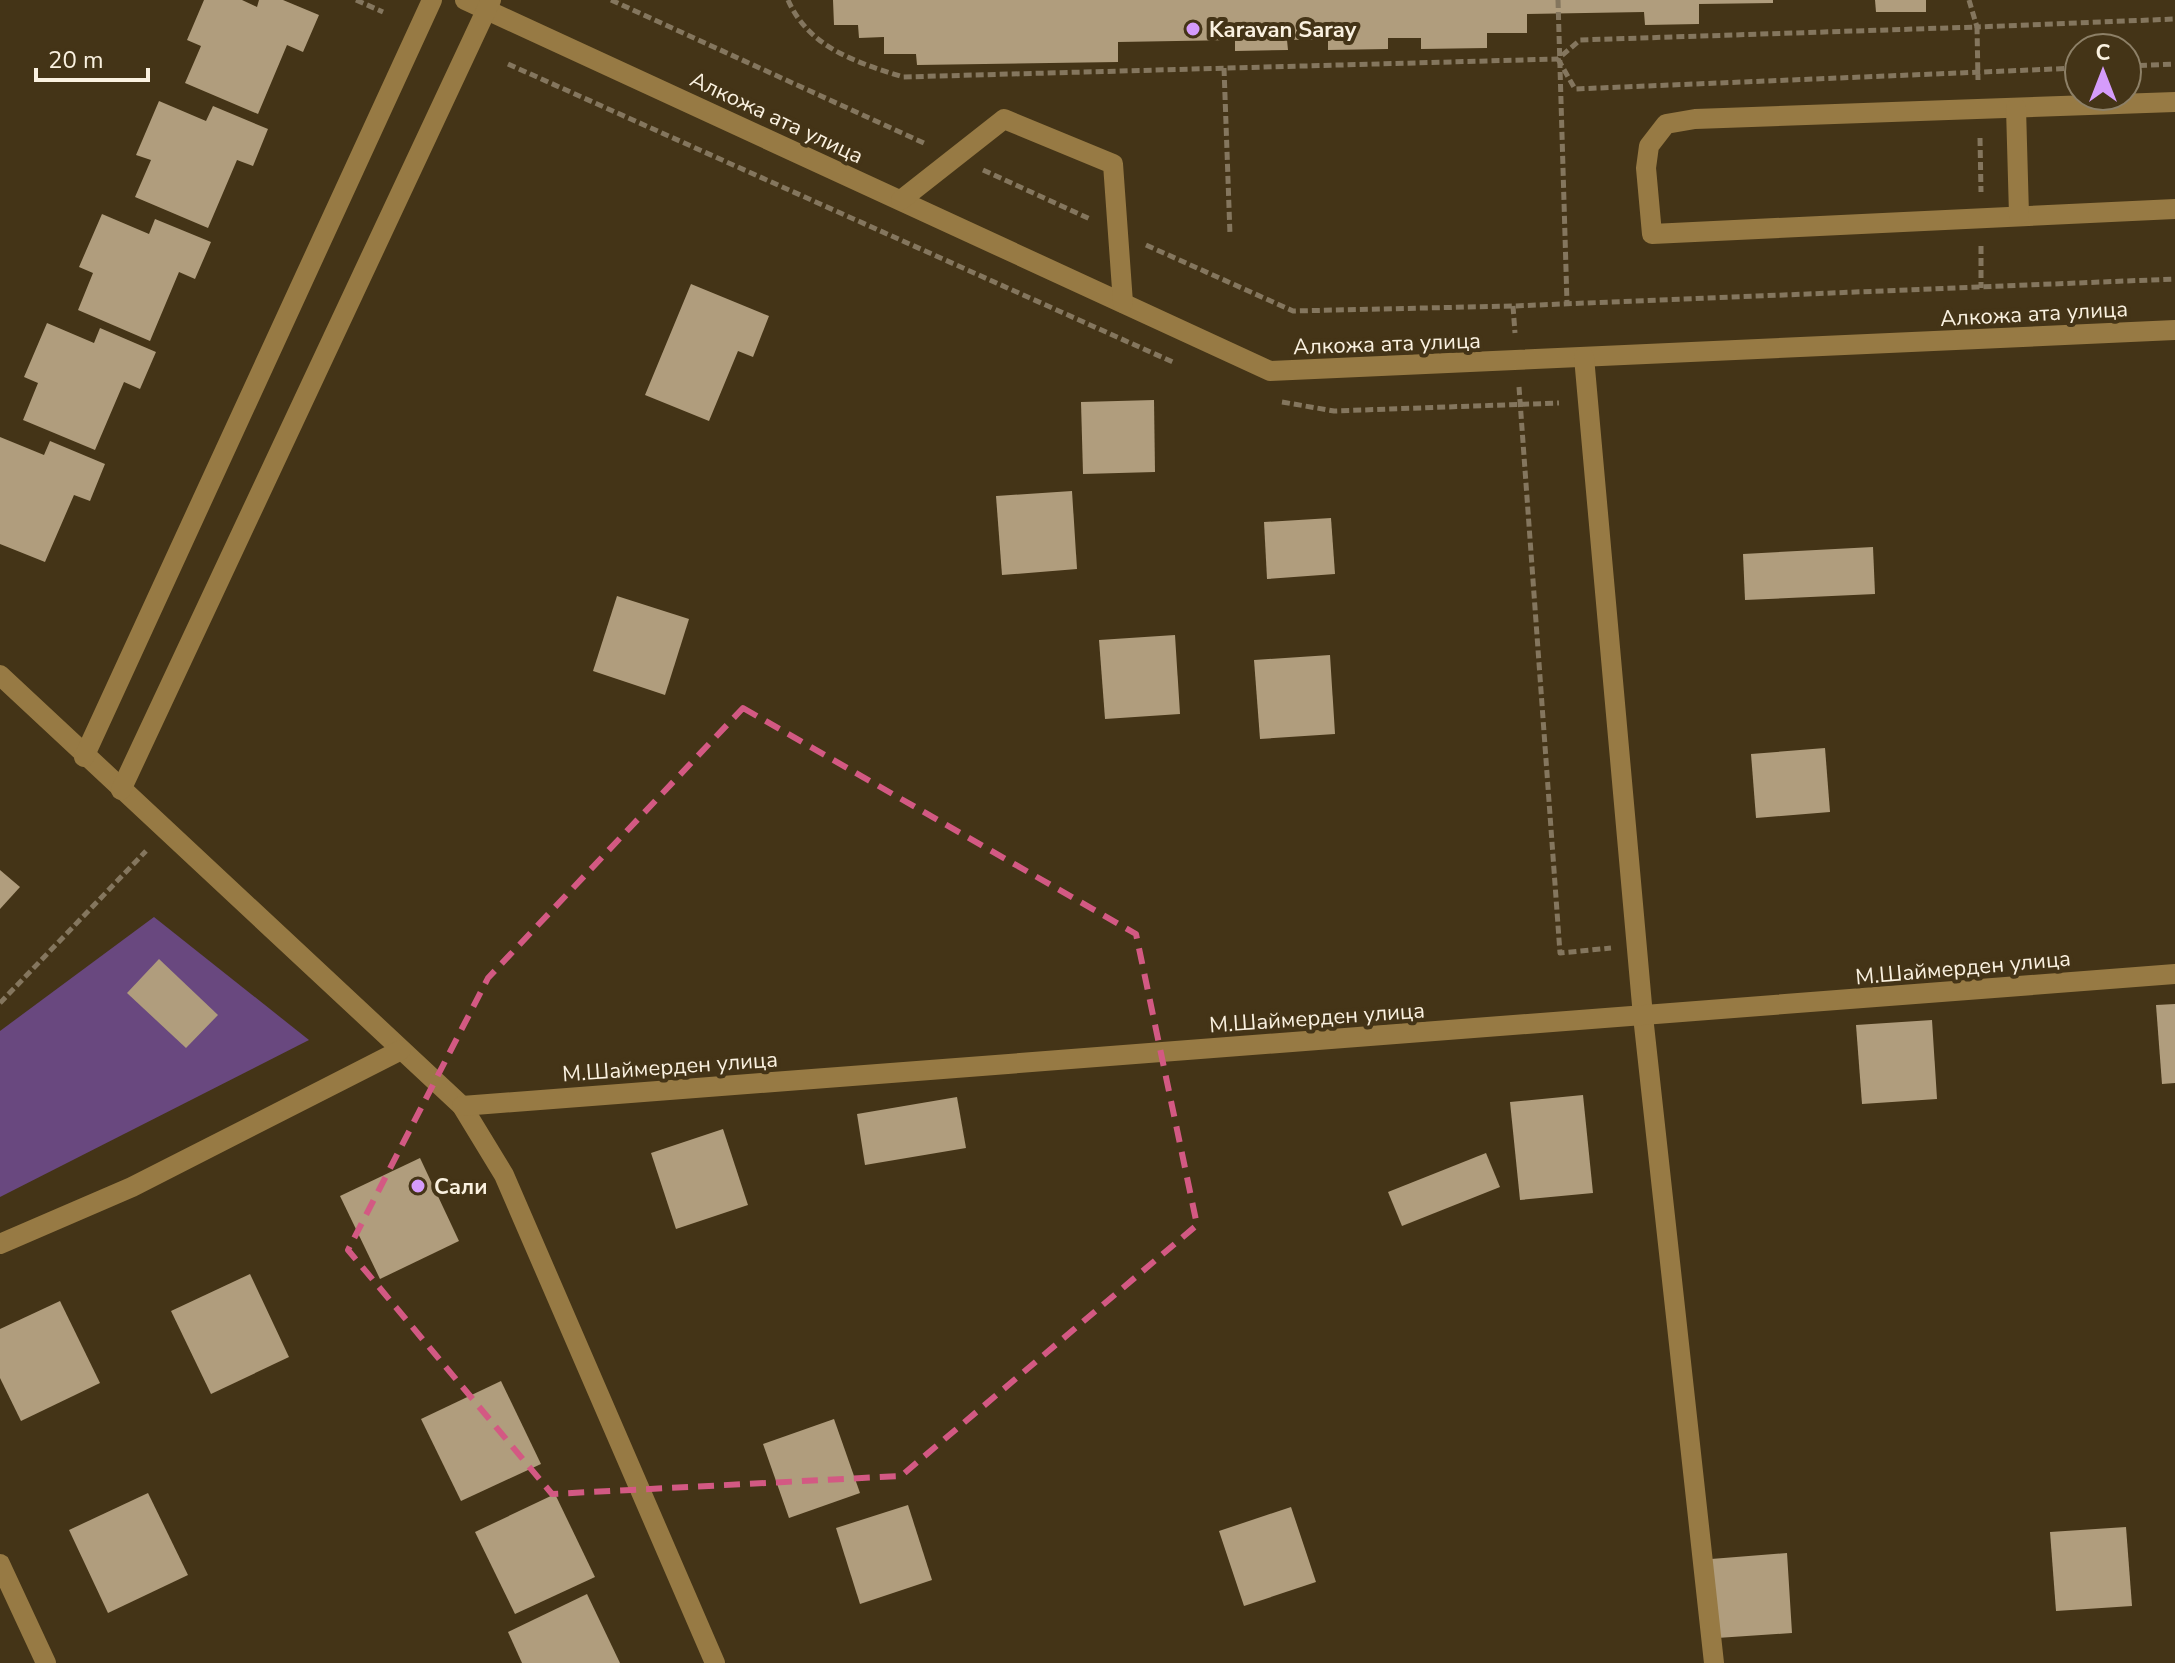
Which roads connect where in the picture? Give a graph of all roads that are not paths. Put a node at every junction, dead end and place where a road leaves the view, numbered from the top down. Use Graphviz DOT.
graph roads {
  1 [pos="432,0"];
  2 [pos="465,0"];
  3 [pos="489,5"];
  4 [pos="2175,102"];
  5 [pos="2016,108"];
  6 [pos="901,200"];
  7 [pos="2175,209"];
  8 [pos="2019,215"];
  9 [pos="1123,303"];
  10 [pos="2175,330"];
  11 [pos="1584,357"];
  12 [pos="0,675"];
  13 [pos="84,757"];
  14 [pos="121,790"];
  15 [pos="2175,974"];
  16 [pos="1643,1016"];
  17 [pos="401,1050"];
  18 [pos="462,1106"];
  19 [pos="0,1244"];
  20 [pos="0,1564"];
  21 [pos="46,1663"];
  22 [pos="715,1663"];
  23 [pos="1714,1663"];
  1 -- 13 [label="street"];
  2 -- 3 [label="street, Алкожа ата улица"];
  3 -- 6 [label="street, Алкожа ата улица"];
  3 -- 14 [label="street"];
  4 -- 5 [label="street"];
  5 -- 8 [label="street"];
  5 -- 8 [label="street"];
  6 -- 9 [label="street, Алкожа ата улица"];
  6 -- 9 [label="street"];
  7 -- 8 [label="street"];
  9 -- 11 [label="street, Алкожа ата улица"];
  10 -- 11 [label="street, Алкожа ата улица"];
  11 -- 16 [label="street"];
  12 -- 13 [label="street"];
  13 -- 14 [label="street"];
  14 -- 17 [label="street"];
  15 -- 16 [label="street, М.Шаймерден улица"];
  16 -- 18 [label="street, М.Шаймерден улица"];
  16 -- 23 [label="street"];
  17 -- 18 [label="street"];
  17 -- 19 [label="street"];
  18 -- 22 [label="street"];
  20 -- 21 [label="street"];
}
